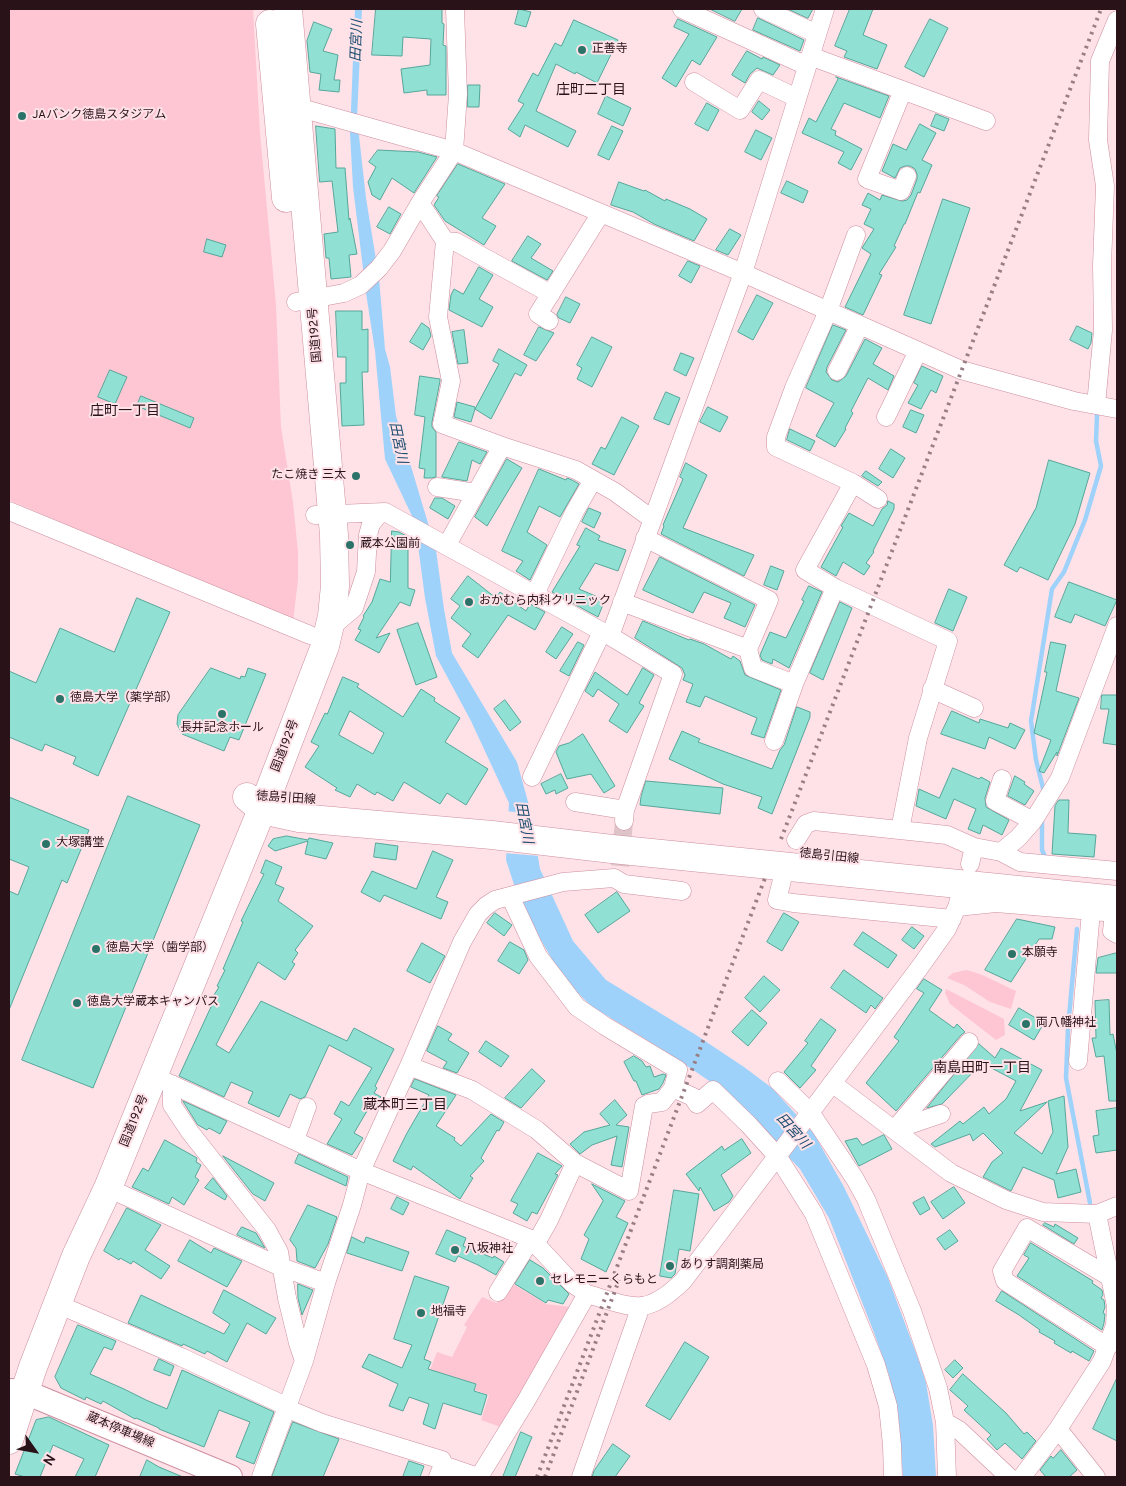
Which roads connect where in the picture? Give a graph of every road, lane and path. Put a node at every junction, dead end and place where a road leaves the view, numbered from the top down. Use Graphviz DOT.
graph roads {
  1 [pos="269,9"];
  2 [pos="288,9"];
  3 [pos="455,9"];
  4 [pos="682,9"];
  5 [pos="763,9"];
  6 [pos="825,9"];
  7 [pos="1117,20"];
  8 [pos="817,34"];
  9 [pos="809,61"];
  10 [pos="694,82"];
  11 [pos="903,90"];
  12 [pos="797,98"];
  13 [pos="296,107"];
  14 [pos="986,121"];
  15 [pos="454,151"];
  16 [pos="907,176"];
  17 [pos="420,203"];
  18 [pos="600,213"];
  19 [pos="856,235"];
  20 [pos="445,241"];
  21 [pos="743,273"];
  22 [pos="551,294"];
  23 [pos="304,301"];
  24 [pos="828,311"];
  25 [pos="549,322"];
  26 [pos="860,325"];
  27 [pos="918,351"];
  28 [pos="837,371"];
  29 [pos="1096,405"];
  30 [pos="1117,409"];
  31 [pos="886,417"];
  32 [pos="502,446"];
  33 [pos="594,480"];
  34 [pos="853,483"];
  35 [pos="437,487"];
  36 [pos="476,493"];
  37 [pos="878,499"];
  38 [pos="9,511"];
  39 [pos="380,512"];
  40 [pos="323,515"];
  41 [pos="652,519"];
  42 [pos="645,538"];
  43 [pos="442,542"];
  44 [pos="835,588"];
  45 [pos="535,594"];
  46 [pos="622,602"];
  47 [pos="1117,626"];
  48 [pos="320,632"];
  49 [pos="606,634"];
  50 [pos="748,648"];
  51 [pos="794,684"];
  52 [pos="932,689"];
  53 [pos="974,708"];
  54 [pos="774,742"];
  55 [pos="532,776"];
  56 [pos="1002,779"];
  57 [pos="259,801"];
  58 [pos="575,802"];
  59 [pos="1040,810"];
  60 [pos="900,830"];
  61 [pos="544,833"];
  62 [pos="796,840"];
  63 [pos="1002,852"];
  64 [pos="1117,871"];
  65 [pos="782,880"];
  66 [pos="1117,886"];
  67 [pos="682,891"];
  68 [pos="512,895"];
  69 [pos="957,906"];
  70 [pos="1116,909"];
  71 [pos="1091,911"];
  72 [pos="1117,934"];
  73 [pos="969,1042"];
  74 [pos="1078,1061"];
  75 [pos="409,1066"];
  76 [pos="163,1080"];
  77 [pos="778,1081"];
  78 [pos="832,1083"];
  79 [pos="673,1088"];
  80 [pos="307,1108"];
  81 [pos="808,1114"];
  82 [pos="941,1114"];
  83 [pos="894,1130"];
  84 [pos="295,1140"];
  85 [pos="779,1156"];
  86 [pos="575,1163"];
  87 [pos="360,1171"];
  88 [pos="108,1188"];
  89 [pos="1117,1206"];
  90 [pos="1038,1211"];
  91 [pos="1096,1214"];
  92 [pos="1027,1228"];
  93 [pos="533,1241"];
  94 [pos="282,1267"];
  95 [pos="1110,1278"];
  96 [pos="326,1283"];
  97 [pos="498,1292"];
  98 [pos="588,1294"];
  99 [pos="57,1304"];
  100 [pos="641,1306"];
  101 [pos="1108,1347"];
  102 [pos="304,1361"];
  103 [pos="14,1389"];
  104 [pos="288,1408"];
  105 [pos="945,1422"];
  106 [pos="1058,1429"];
  107 [pos="9,1440"];
  108 [pos="440,1471"];
  109 [pos="230,1477"];
  110 [pos="261,1477"];
  111 [pos="478,1477"];
  112 [pos="581,1477"];
  113 [pos="893,1477"];
  114 [pos="947,1477"];
  115 [pos="1009,1477"];
  116 [pos="1022,1477"];
  117 [pos="1096,1477"];
  1 -- 23 [label="main road, 国道192号"];
  2 -- 13 [label="main road, 国道192号"];
  3 -- 15 [label="street"];
  4 -- 9 [label="street"];
  5 -- 8 [label="street"];
  6 -- 8 [label="street"];
  7 -- 29 [label="street"];
  8 -- 9 [label="street"];
  9 -- 11 [label="street"];
  9 -- 12 [label="street"];
  10 -- 12 [label="street"];
  11 -- 14 [label="street"];
  11 -- 16 [label="street"];
  12 -- 21 [label="street"];
  13 -- 15 [label="street"];
  13 -- 23 [label="main road, 国道192号"];
  15 -- 17 [label="street"];
  15 -- 18 [label="street"];
  17 -- 20 [label="street"];
  17 -- 23 [label="street"];
  18 -- 21 [label="street"];
  18 -- 22 [label="street"];
  19 -- 24 [label="street"];
  20 -- 22 [label="street"];
  20 -- 32 [label="street"];
  21 -- 24 [label="street"];
  21 -- 41 [label="street"];
  22 -- 25 [label="street"];
  23 -- 40 [label="main road, 国道192号"];
  24 -- 26 [label="street"];
  24 -- 34 [label="street"];
  26 -- 27 [label="street"];
  26 -- 28 [label="street"];
  27 -- 29 [label="street"];
  27 -- 31 [label="street"];
  29 -- 30 [label="street"];
  32 -- 33 [label="street"];
  32 -- 36 [label="street"];
  33 -- 41 [label="street"];
  33 -- 45 [label="street"];
  34 -- 37 [label="street"];
  34 -- 44 [label="street"];
  35 -- 36 [label="street"];
  36 -- 43 [label="street"];
  38 -- 48 [label="street"];
  39 -- 40 [label="street"];
  39 -- 43 [label="street"];
  39 -- 48 [label="street"];
  40 -- 48 [label="main road, 国道192号"];
  41 -- 42 [label="street"];
  42 -- 46 [label="street"];
  42 -- 50 [label="street"];
  43 -- 45 [label="street"];
  44 -- 51 [label="street"];
  44 -- 52 [label="street"];
  45 -- 49 [label="street"];
  46 -- 49 [label="street"];
  46 -- 50 [label="street"];
  47 -- 59 [label="street"];
  48 -- 57 [label="main road, 国道192号"];
  49 -- 55 [label="street"];
  49 -- 58 [label="street"];
  50 -- 51 [label="street"];
  51 -- 54 [label="street"];
  52 -- 53 [label="street"];
  52 -- 60 [label="street"];
  56 -- 59 [label="street"];
  57 -- 61 [label="main road, 徳島引田線"];
  57 -- 76 [label="main road, 国道192号"];
  57 -- 103 [label="main road, 国道192号"];
  59 -- 63 [label="street"];
  60 -- 62 [label="street"];
  60 -- 63 [label="street"];
  61 -- 66 [label="main road, 徳島引田線"];
  61 -- 70 [label="main road"];
  63 -- 64 [label="street"];
  65 -- 69 [label="street"];
  67 -- 68 [label="street"];
  68 -- 75 [label="street"];
  68 -- 79 [label="street"];
  69 -- 71 [label="street"];
  69 -- 78 [label="street"];
  70 -- 71 [label="street"];
  70 -- 72 [label="street"];
  71 -- 74 [label="street"];
  73 -- 83 [label="street"];
  75 -- 86 [label="street"];
  75 -- 87 [label="street"];
  76 -- 84 [label="street"];
  76 -- 88 [label="main road, 国道192号"];
  76 -- 94 [label="street"];
  77 -- 81 [label="street"];
  78 -- 81 [label="street"];
  78 -- 83 [label="street"];
  79 -- 85 [label="street"];
  79 -- 86 [label="street"];
  80 -- 84 [label="street"];
  81 -- 85 [label="street"];
  81 -- 105 [label="street"];
  82 -- 83 [label="street"];
  83 -- 90 [label="street"];
  84 -- 87 [label="street"];
  85 -- 100 [label="street"];
  85 -- 113 [label="street"];
  86 -- 93 [label="street"];
  87 -- 93 [label="street"];
  87 -- 96 [label="street"];
  88 -- 94 [label="street"];
  88 -- 99 [label="main road, 国道192号"];
  89 -- 91 [label="street"];
  90 -- 91 [label="street"];
  90 -- 92 [label="street"];
  91 -- 95 [label="street"];
  92 -- 95 [label="street"];
  92 -- 101 [label="street"];
  93 -- 97 [label="street"];
  93 -- 98 [label="street"];
  94 -- 96 [label="street"];
  94 -- 102 [label="street"];
  95 -- 101 [label="street"];
  96 -- 102 [label="street"];
  98 -- 100 [label="street"];
  98 -- 111 [label="street"];
  99 -- 103 [label="main road, 国道192号"];
  99 -- 104 [label="street"];
  100 -- 112 [label="street"];
  101 -- 106 [label="street"];
  102 -- 104 [label="street"];
  103 -- 107 [label="main road, 国道192号"];
  103 -- 109 [label="main road, 蔵本停車場線"];
  104 -- 108 [label="street"];
  104 -- 110 [label="street"];
  105 -- 114 [label="street"];
  105 -- 115 [label="street"];
  106 -- 116 [label="street"];
  106 -- 117 [label="street"];
  108 -- 111 [label="street"];
}
